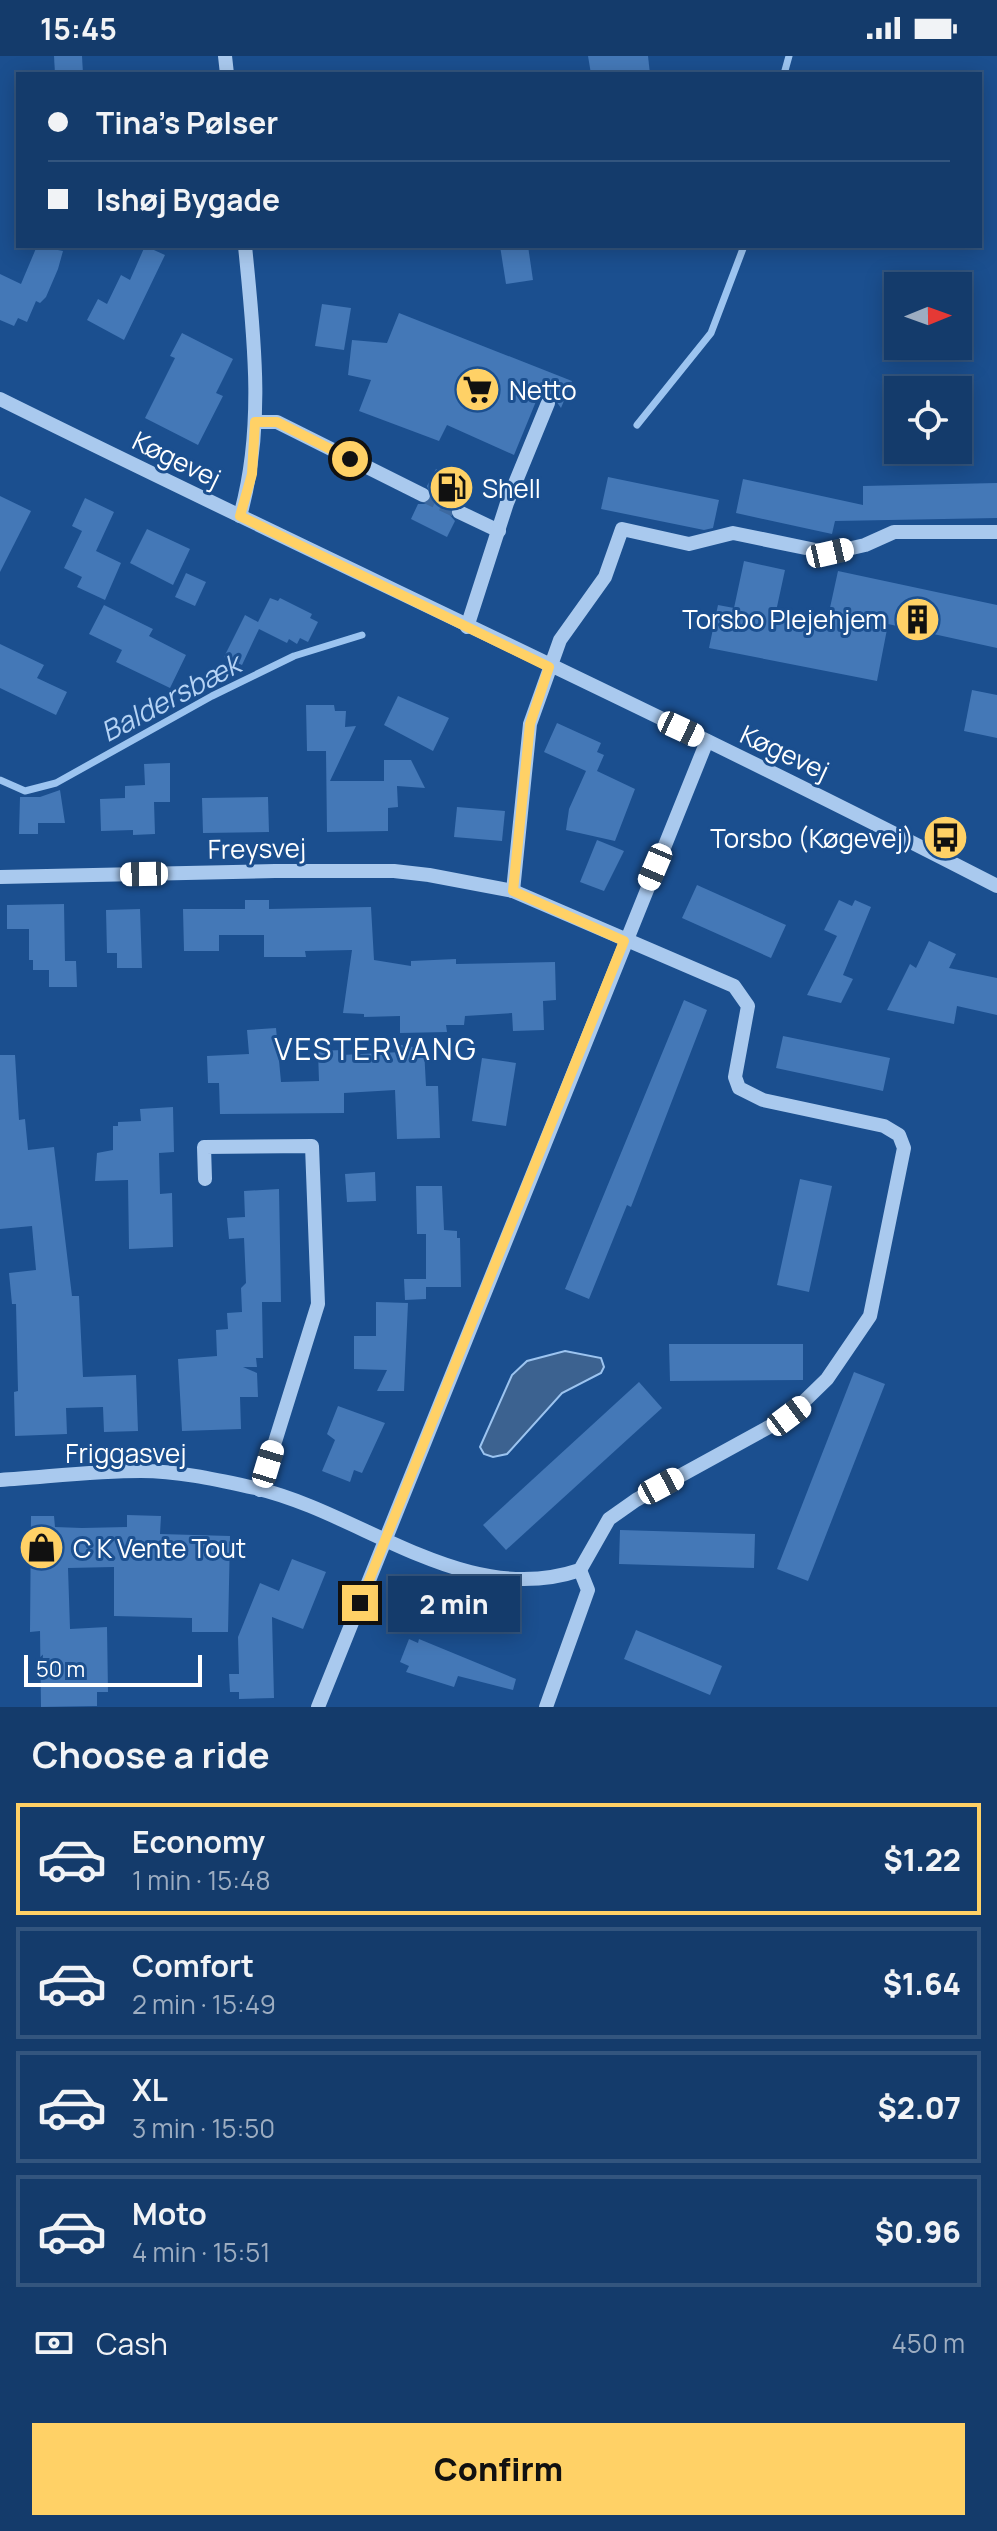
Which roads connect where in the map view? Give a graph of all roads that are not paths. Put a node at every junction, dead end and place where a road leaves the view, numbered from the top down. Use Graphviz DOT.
graph roads {
  1 [pos="245,248"];
  2 [pos="0,399"];
  3 [pos="548,403"];
  4 [pos="255,422"];
  5 [pos="423,495"];
  6 [pos="459,512"];
  7 [pos="240,516"];
  8 [pos="499,531"];
  9 [pos="997,532"];
  10 [pos="467,627"];
  11 [pos="549,667"];
  12 [pos="707,741"];
  13 [pos="0,877"];
  14 [pos="997,886"];
  15 [pos="513,891"];
  16 [pos="624,941"];
  17 [pos="205,1179"];
  18 [pos="0,1480"];
  19 [pos="260,1490"];
  20 [pos="385,1538"];
  21 [pos="580,1570"];
  22 [pos="318,1707"];
  23 [pos="546,1707"];
  1 -- 4 [label="street"];
  2 -- 7 [label="street, Køgevej"];
  3 -- 8 [label="street"];
  4 -- 5 [label="street"];
  4 -- 7 [label="street"];
  6 -- 8 [label="street"];
  7 -- 10 [label="street, Køgevej"];
  8 -- 10 [label="street"];
  9 -- 11 [label="street"];
  10 -- 11 [label="street, Køgevej"];
  11 -- 12 [label="street, Køgevej"];
  11 -- 15 [label="street"];
  12 -- 14 [label="street, Køgevej"];
  12 -- 16 [label="street"];
  13 -- 15 [label="street, Freysvej"];
  15 -- 16 [label="street, Freysvej"];
  16 -- 20 [label="street"];
  16 -- 21 [label="street, Freysvej"];
  17 -- 19 [label="street"];
  18 -- 19 [label="street, Friggasvej"];
  19 -- 20 [label="street, Friggasvej"];
  20 -- 21 [label="street, Friggasvej"];
  20 -- 22 [label="street"];
  21 -- 23 [label="street"];
}
